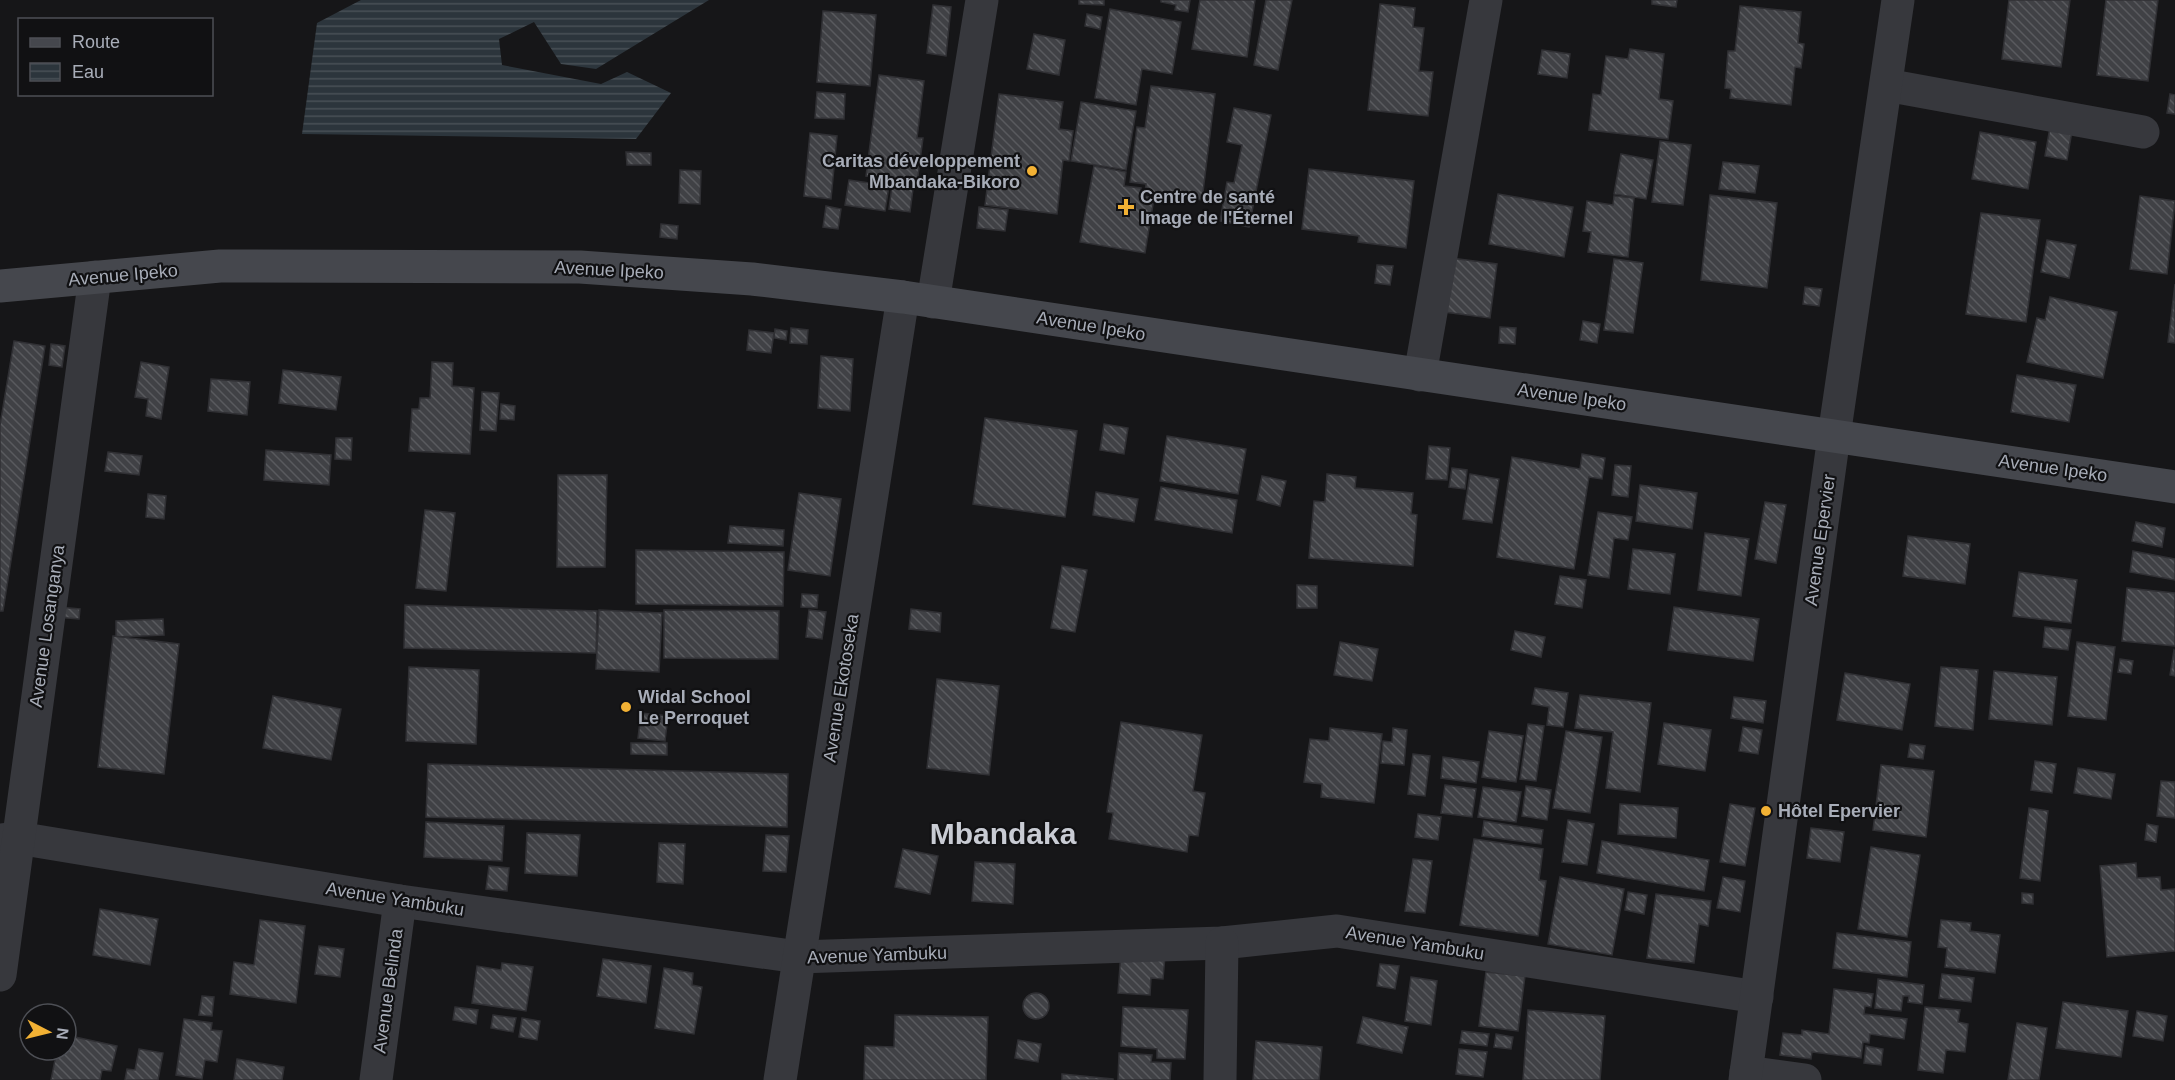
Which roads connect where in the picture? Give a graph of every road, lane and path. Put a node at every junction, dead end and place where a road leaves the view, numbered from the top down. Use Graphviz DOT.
graph roads {
  1 [pos="982,0"];
  2 [pos="1486,0"];
  3 [pos="1898,0"];
  4 [pos="1886,85"];
  5 [pos="2143,132"];
  6 [pos="95,277"];
  7 [pos="0,286"];
  8 [pos="918,299"];
  9 [pos="1420,375"];
  10 [pos="1834,436"];
  11 [pos="2175,487"];
  12 [pos="9,839"];
  13 [pos="400,901"];
  14 [pos="1222,943"];
  15 [pos="798,957"];
  16 [pos="0,975"];
  17 [pos="1757,997"];
  18 [pos="1746,1076"];
  19 [pos="376,1080"];
  20 [pos="780,1080"];
  21 [pos="1220,1080"];
  22 [pos="1805,1080"];
  1 -- 8 [label="street, Avenue Ekotoseka"];
  2 -- 9 [label="street"];
  3 -- 4 [label="street, Avenue Epervier"];
  4 -- 5 [label="street"];
  4 -- 10 [label="street, Avenue Epervier"];
  6 -- 7 [label="street, Avenue Ipeko"];
  6 -- 8 [label="street, Avenue Ipeko"];
  6 -- 12 [label="street, Avenue Losanganya"];
  8 -- 9 [label="street, Avenue Ipeko"];
  8 -- 15 [label="street, Avenue Ekotoseka"];
  9 -- 10 [label="street, Avenue Ipeko"];
  10 -- 11 [label="street, Avenue Ipeko"];
  10 -- 17 [label="street, Avenue Epervier"];
  12 -- 13 [label="street, Avenue Yambuku"];
  12 -- 16 [label="street, Avenue Losanganya"];
  13 -- 15 [label="street, Avenue Yambuku"];
  13 -- 19 [label="street, Avenue Belinda"];
  14 -- 15 [label="street, Avenue Yambuku"];
  14 -- 17 [label="street, Avenue Yambuku"];
  14 -- 21 [label="street"];
  15 -- 20 [label="street, Avenue Ekotoseka"];
  17 -- 18 [label="street, Avenue Epervier"];
  18 -- 22 [label="street"];
}
